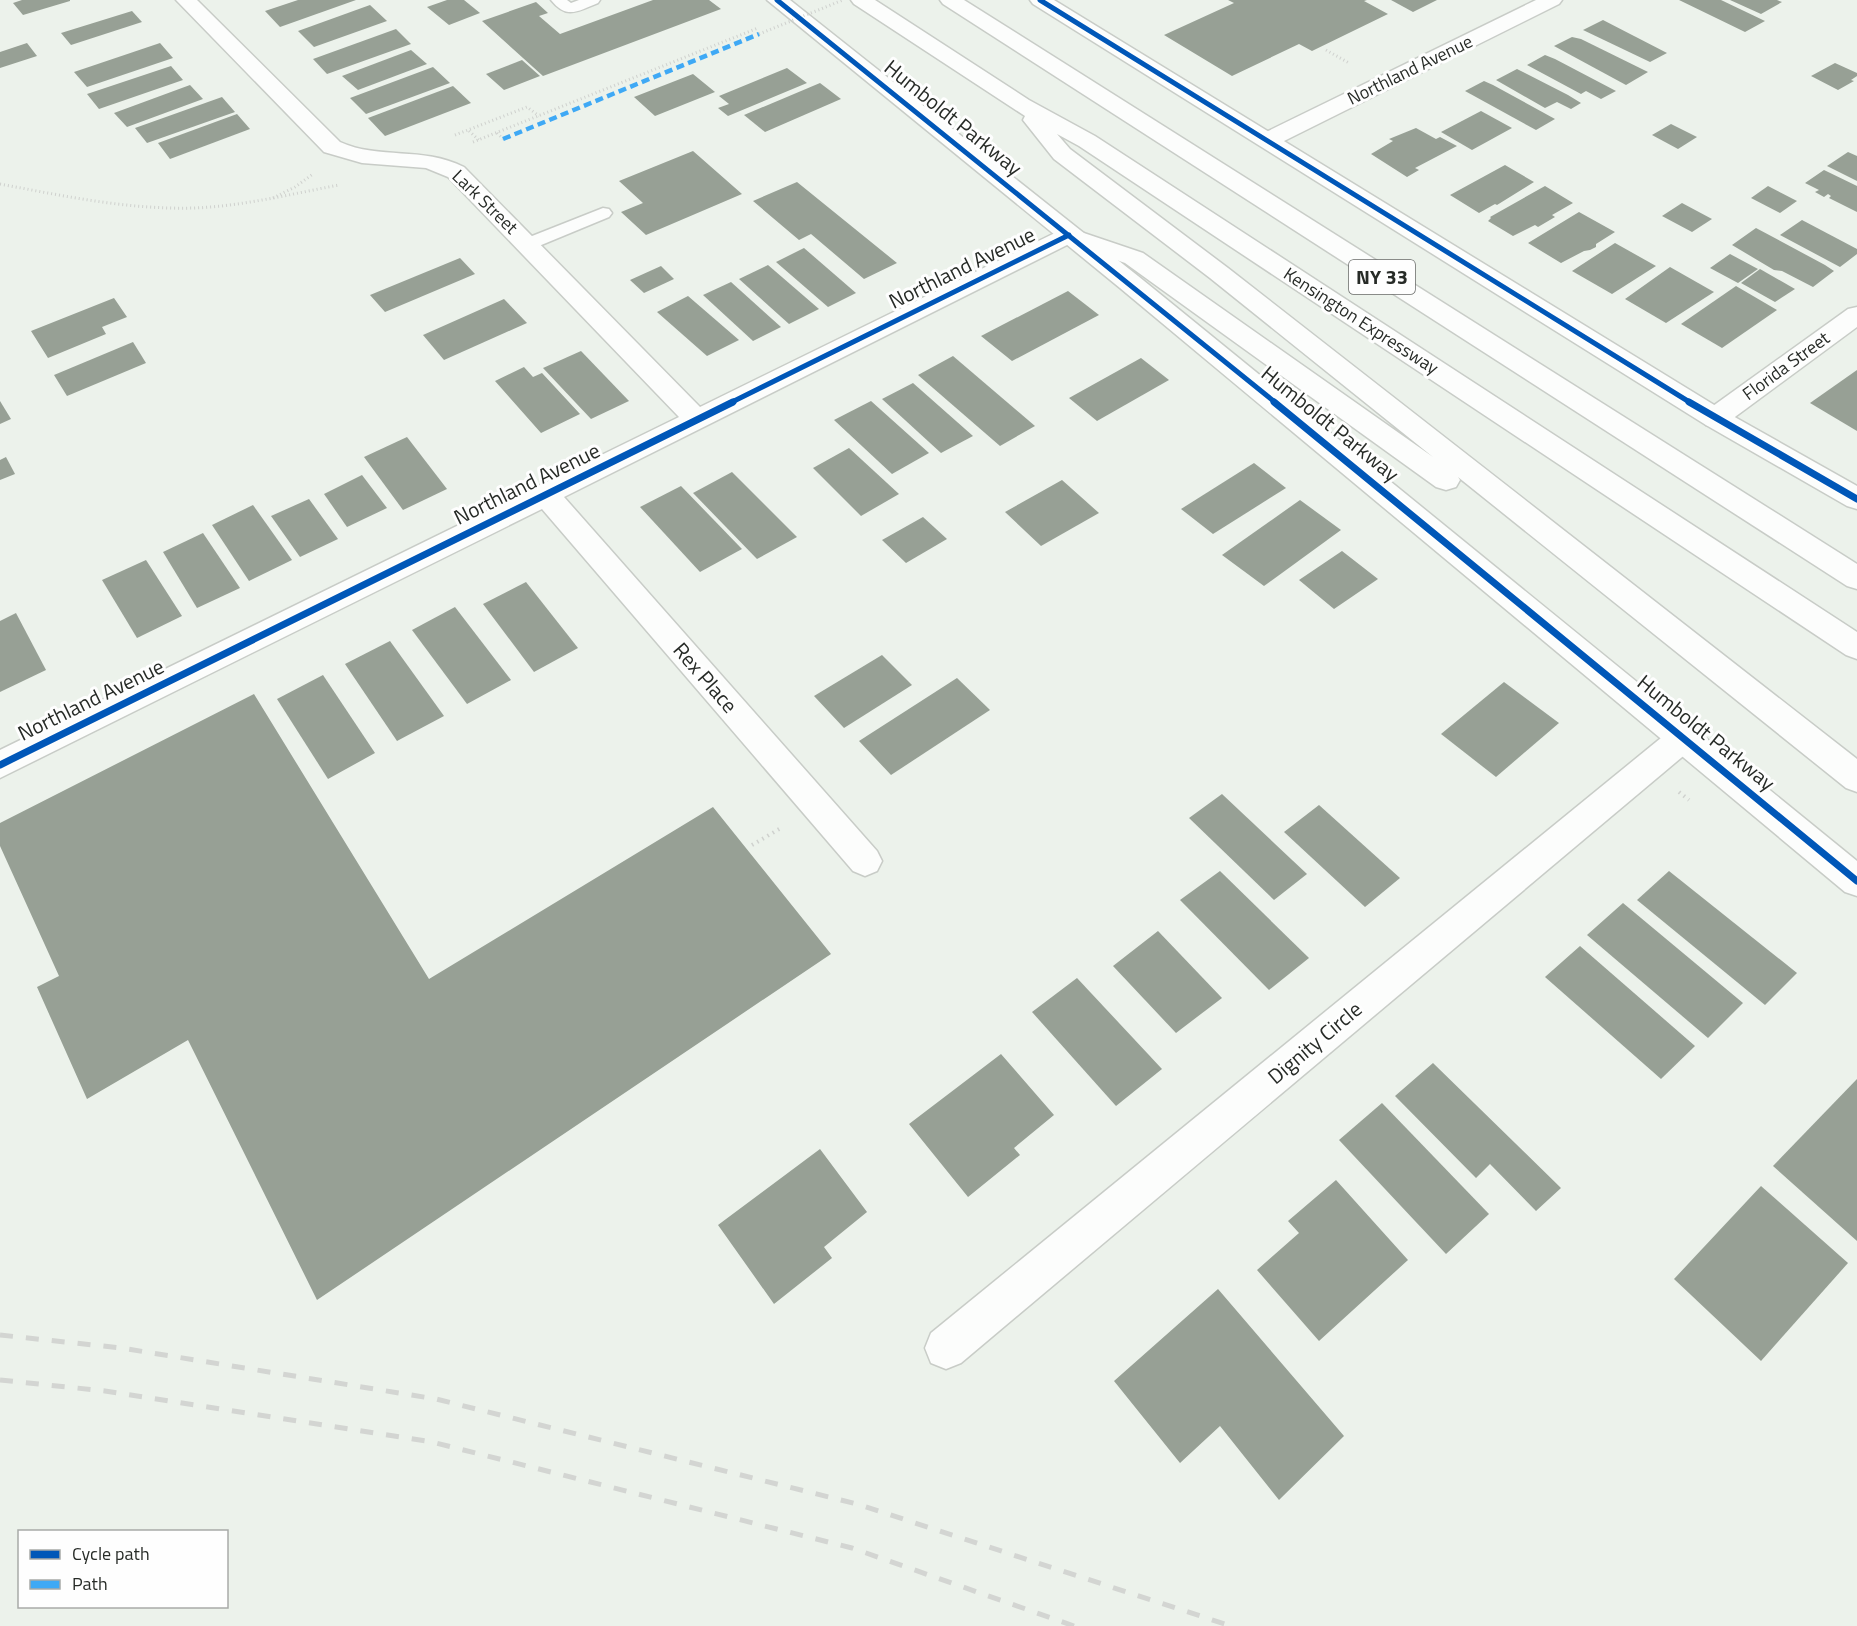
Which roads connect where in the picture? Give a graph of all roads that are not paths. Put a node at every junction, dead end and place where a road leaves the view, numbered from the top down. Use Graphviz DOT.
graph roads {
  1 [pos="186,0"];
  2 [pos="558,0"];
  3 [pos="593,0"];
  4 [pos="777,0"];
  5 [pos="861,0"];
  6 [pos="950,0"];
  7 [pos="1040,0"];
  8 [pos="1552,0"];
  9 [pos="1021,105"];
  10 [pos="1269,140"];
  11 [pos="603,213"];
  12 [pos="1069,235"];
  13 [pos="528,244"];
  14 [pos="1857,315"];
  15 [pos="1715,418"];
  16 [pos="697,420"];
  17 [pos="546,495"];
  18 [pos="1857,500"];
  19 [pos="1857,578"];
  20 [pos="1857,647"];
  21 [pos="1704,658"];
  22 [pos="1683,738"];
  23 [pos="0,765"];
  24 [pos="1857,778"];
  25 [pos="865,861"];
  26 [pos="1857,881"];
  27 [pos="946,1348"];
  1 -- 13 [label="main road, Lark Street"];
  2 -- 3 [label="lane"];
  4 -- 12 [label="main road, Humboldt Parkway"];
  5 -- 9 [label="main road, Kensington Expressway / NY 33"];
  6 -- 19 [label="main road, NY 33"];
  7 -- 10 [label="main road"];
  8 -- 10 [label="main road, Northland Avenue"];
  9 -- 20 [label="main road, Kensington Expressway / NY 33"];
  9 -- 21 [label="main road"];
  10 -- 15 [label="main road"];
  11 -- 13 [label="lane"];
  12 -- 16 [label="main road, Northland Avenue"];
  12 -- 21 [label="main road"];
  12 -- 22 [label="main road, Humboldt Parkway"];
  13 -- 16 [label="main road, Lark Street"];
  14 -- 15 [label="main road, Florida Street"];
  15 -- 18 [label="main road"];
  16 -- 17 [label="main road, Northland Avenue"];
  17 -- 23 [label="main road, Northland Avenue"];
  17 -- 25 [label="main road, Rex Place"];
  21 -- 24 [label="main road"];
  22 -- 26 [label="main road, Humboldt Parkway"];
  22 -- 27 [label="main road, Dignity Circle"];
}
